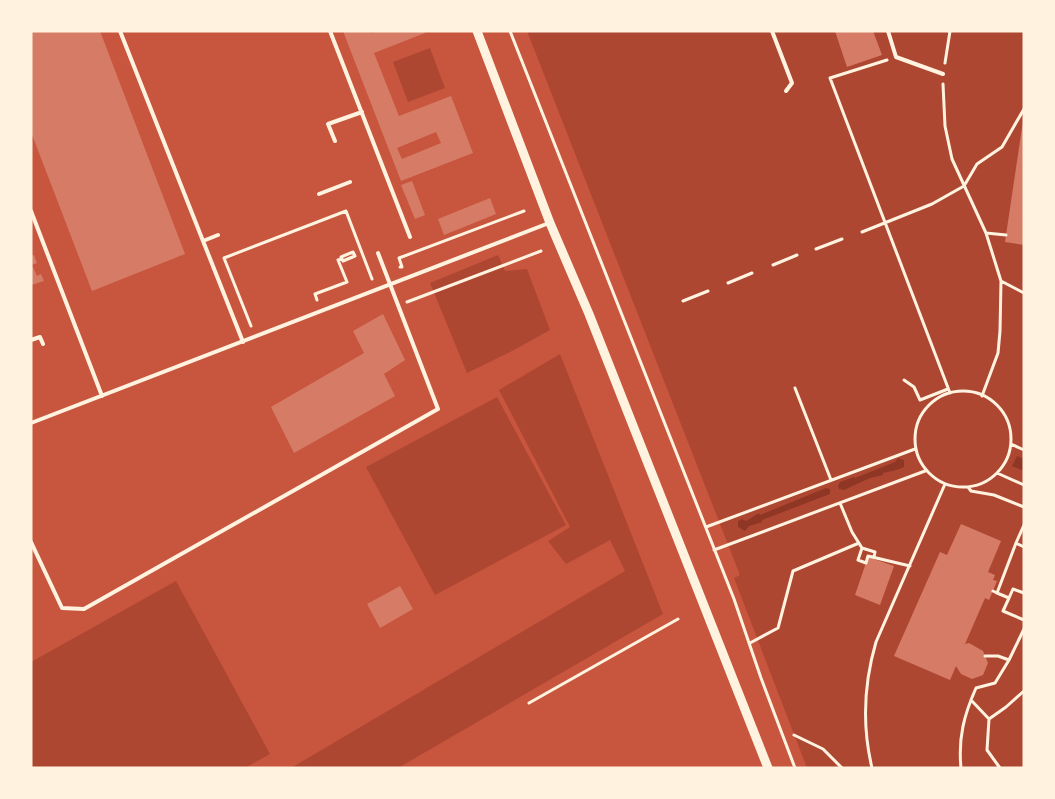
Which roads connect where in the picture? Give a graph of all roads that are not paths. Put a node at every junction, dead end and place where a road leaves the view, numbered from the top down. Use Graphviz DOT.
graph roads {
  1 [pos="120,31"];
  2 [pos="330,31"];
  3 [pos="477,31"];
  4 [pos="772,31"];
  5 [pos="888,31"];
  6 [pos="943,74"];
  7 [pos="786,91"];
  8 [pos="362,112"];
  9 [pos="335,141"];
  10 [pos="350,182"];
  11 [pos="319,194"];
  12 [pos="31,211"];
  13 [pos="550,223"];
  14 [pos="218,234"];
  15 [pos="410,237"];
  16 [pos="202,241"];
  17 [pos="378,253"];
  18 [pos="391,285"];
  19 [pos="31,340"];
  20 [pos="243,342"];
  21 [pos="43,344"];
  22 [pos="102,396"];
  23 [pos="31,423"];
  24 [pos="31,542"];
  25 [pos="768,768"];
  1 -- 16 [label="lane"];
  2 -- 8 [label="lane"];
  3 -- 13 [label="street"];
  4 -- 7 [label="lane"];
  5 -- 6 [label="lane"];
  8 -- 9 [label="lane"];
  8 -- 15 [label="lane"];
  10 -- 11 [label="lane"];
  12 -- 22 [label="lane"];
  13 -- 18 [label="lane"];
  13 -- 25 [label="street"];
  14 -- 16 [label="lane"];
  16 -- 20 [label="lane"];
  17 -- 18 [label="lane"];
  18 -- 20 [label="lane"];
  18 -- 24 [label="lane"];
  19 -- 21 [label="lane"];
  20 -- 22 [label="lane"];
  22 -- 23 [label="lane"];
}
